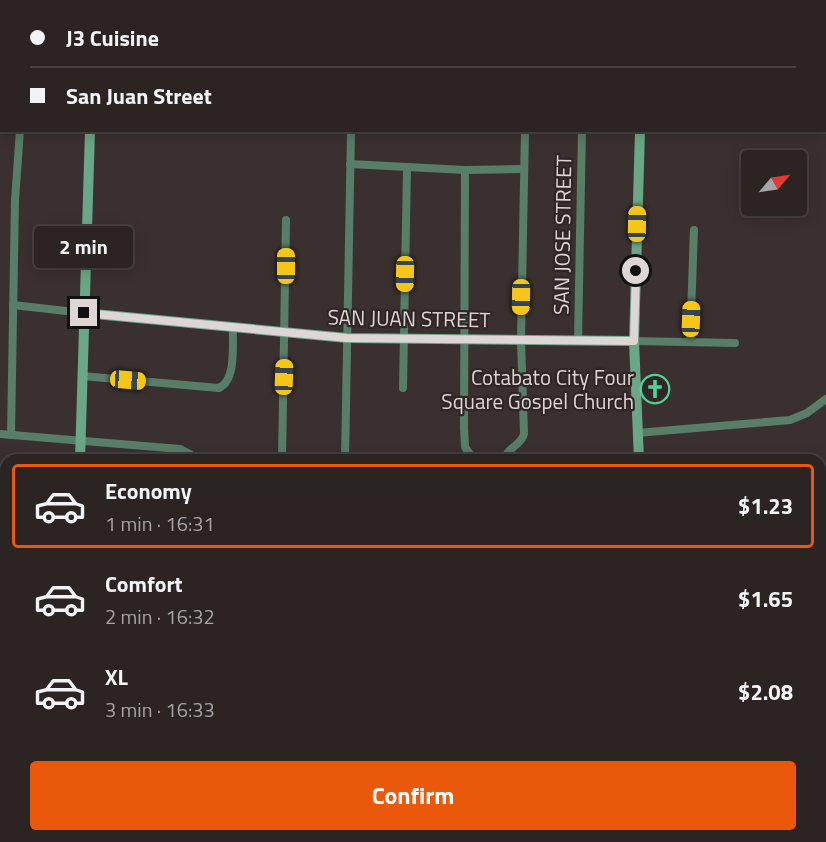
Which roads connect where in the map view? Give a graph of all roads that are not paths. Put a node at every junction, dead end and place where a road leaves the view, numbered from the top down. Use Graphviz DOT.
graph roads {
  1 [pos="20,132"];
  2 [pos="90,132"];
  3 [pos="351,132"];
  4 [pos="525,132"];
  5 [pos="582,132"];
  6 [pos="640,132"];
  7 [pos="350,164"];
  8 [pos="407,168"];
  9 [pos="524,169"];
  10 [pos="465,170"];
  11 [pos="286,220"];
  12 [pos="694,230"];
  13 [pos="14,305"];
  14 [pos="84,313"];
  15 [pos="233,327"];
  16 [pos="286,334"];
  17 [pos="404,337"];
  18 [pos="347,338"];
  19 [pos="465,338"];
  20 [pos="520,340"];
  21 [pos="578,340"];
  22 [pos="634,341"];
  23 [pos="690,341"];
  24 [pos="735,343"];
  25 [pos="82,376"];
  26 [pos="403,388"];
  27 [pos="826,399"];
  28 [pos="637,433"];
  29 [pos="0,434"];
  30 [pos="11,435"];
  31 [pos="81,441"];
  32 [pos="80,454"];
  33 [pos="190,454"];
  34 [pos="282,454"];
  35 [pos="345,454"];
  36 [pos="470,454"];
  37 [pos="506,454"];
  38 [pos="639,454"];
  1 -- 13 [label="street"];
  2 -- 14 [label="street"];
  3 -- 7 [label="street"];
  4 -- 9 [label="street"];
  5 -- 21 [label="street, SAN JOSE STREET"];
  6 -- 22 [label="street"];
  7 -- 8 [label="street"];
  7 -- 18 [label="street"];
  8 -- 10 [label="street"];
  8 -- 17 [label="street"];
  9 -- 10 [label="street"];
  9 -- 20 [label="street"];
  10 -- 19 [label="street"];
  11 -- 16 [label="street"];
  12 -- 23 [label="street"];
  13 -- 14 [label="street"];
  13 -- 30 [label="street"];
  14 -- 15 [label="street, SAN JUAN STREET"];
  14 -- 25 [label="street"];
  15 -- 16 [label="street, SAN JUAN STREET"];
  15 -- 25 [label="street"];
  16 -- 18 [label="street, SAN JUAN STREET"];
  16 -- 34 [label="street"];
  17 -- 18 [label="street, SAN JUAN STREET"];
  17 -- 19 [label="street, SAN JUAN STREET"];
  17 -- 26 [label="street"];
  18 -- 35 [label="street"];
  19 -- 20 [label="street, SAN JUAN STREET"];
  19 -- 36 [label="street"];
  20 -- 21 [label="street, SAN JUAN STREET"];
  20 -- 37 [label="street"];
  21 -- 22 [label="street, SAN JUAN STREET"];
  22 -- 23 [label="street, SAN JUAN STREET"];
  22 -- 28 [label="street"];
  23 -- 24 [label="street, SAN JUAN STREET"];
  25 -- 31 [label="street"];
  27 -- 28 [label="street"];
  28 -- 38 [label="street"];
  29 -- 30 [label="street"];
  30 -- 31 [label="street"];
  31 -- 32 [label="street"];
  31 -- 33 [label="street"];
}
